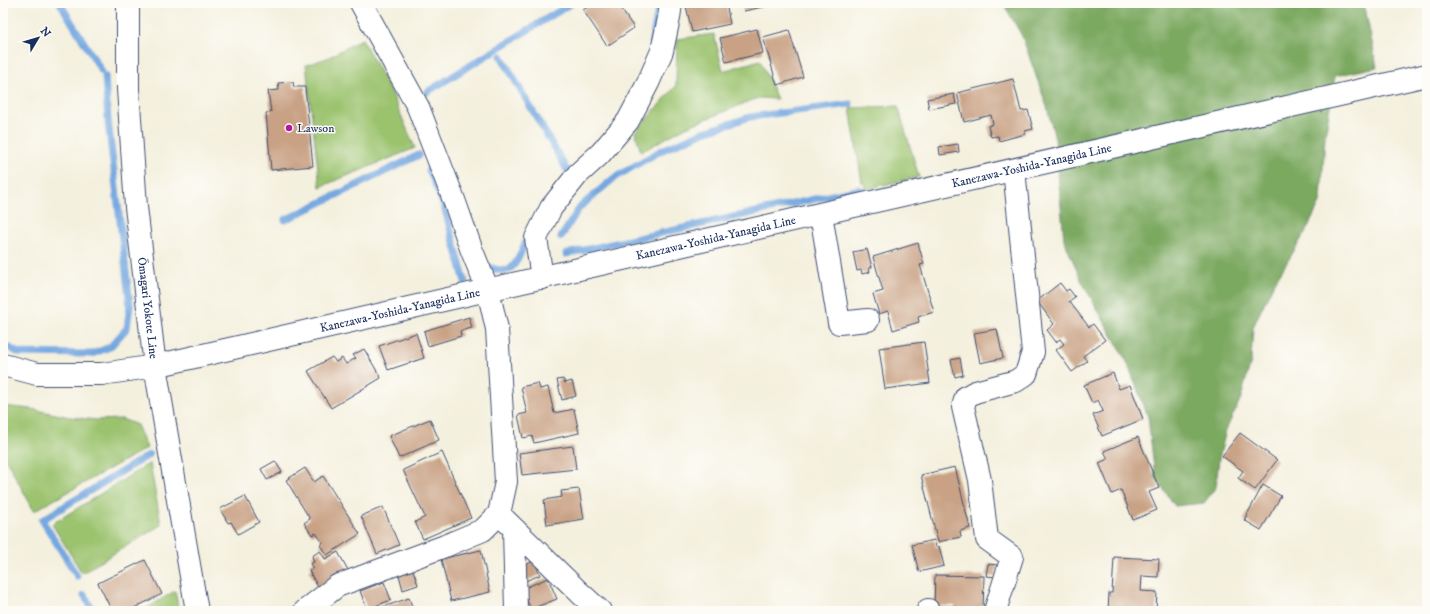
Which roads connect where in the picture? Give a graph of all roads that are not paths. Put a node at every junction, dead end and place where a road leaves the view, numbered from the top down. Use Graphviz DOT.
graph roads {
  1 [pos="128,3"];
  2 [pos="361,3"];
  3 [pos="671,3"];
  4 [pos="1427,75"];
  5 [pos="1014,170"];
  6 [pos="820,214"];
  7 [pos="542,278"];
  8 [pos="488,290"];
  9 [pos="868,320"];
  10 [pos="3,365"];
  11 [pos="156,366"];
  12 [pos="507,522"];
  13 [pos="197,611"];
  14 [pos="305,611"];
  15 [pos="516,611"];
  16 [pos="600,611"];
  17 [pos="995,611"];
  1 -- 11 [label="main road, Ōmagari Yokote Line"];
  2 -- 8 [label="main road"];
  3 -- 7 [label="main road"];
  4 -- 5 [label="main road, Kanezawa-Yoshida-Yanagida Line"];
  5 -- 6 [label="main road, Kanezawa-Yoshida-Yanagida Line"];
  5 -- 17 [label="main road"];
  6 -- 7 [label="main road, Kanezawa-Yoshida-Yanagida Line"];
  6 -- 9 [label="main road"];
  7 -- 8 [label="main road, Kanezawa-Yoshida-Yanagida Line"];
  8 -- 11 [label="main road, Kanezawa-Yoshida-Yanagida Line"];
  8 -- 12 [label="main road"];
  10 -- 11 [label="main road, Kanezawa-Yoshida-Yanagida Line"];
  11 -- 13 [label="main road, Ōmagari Yokote Line"];
  12 -- 14 [label="main road"];
  12 -- 15 [label="main road"];
  12 -- 16 [label="main road"];
}
